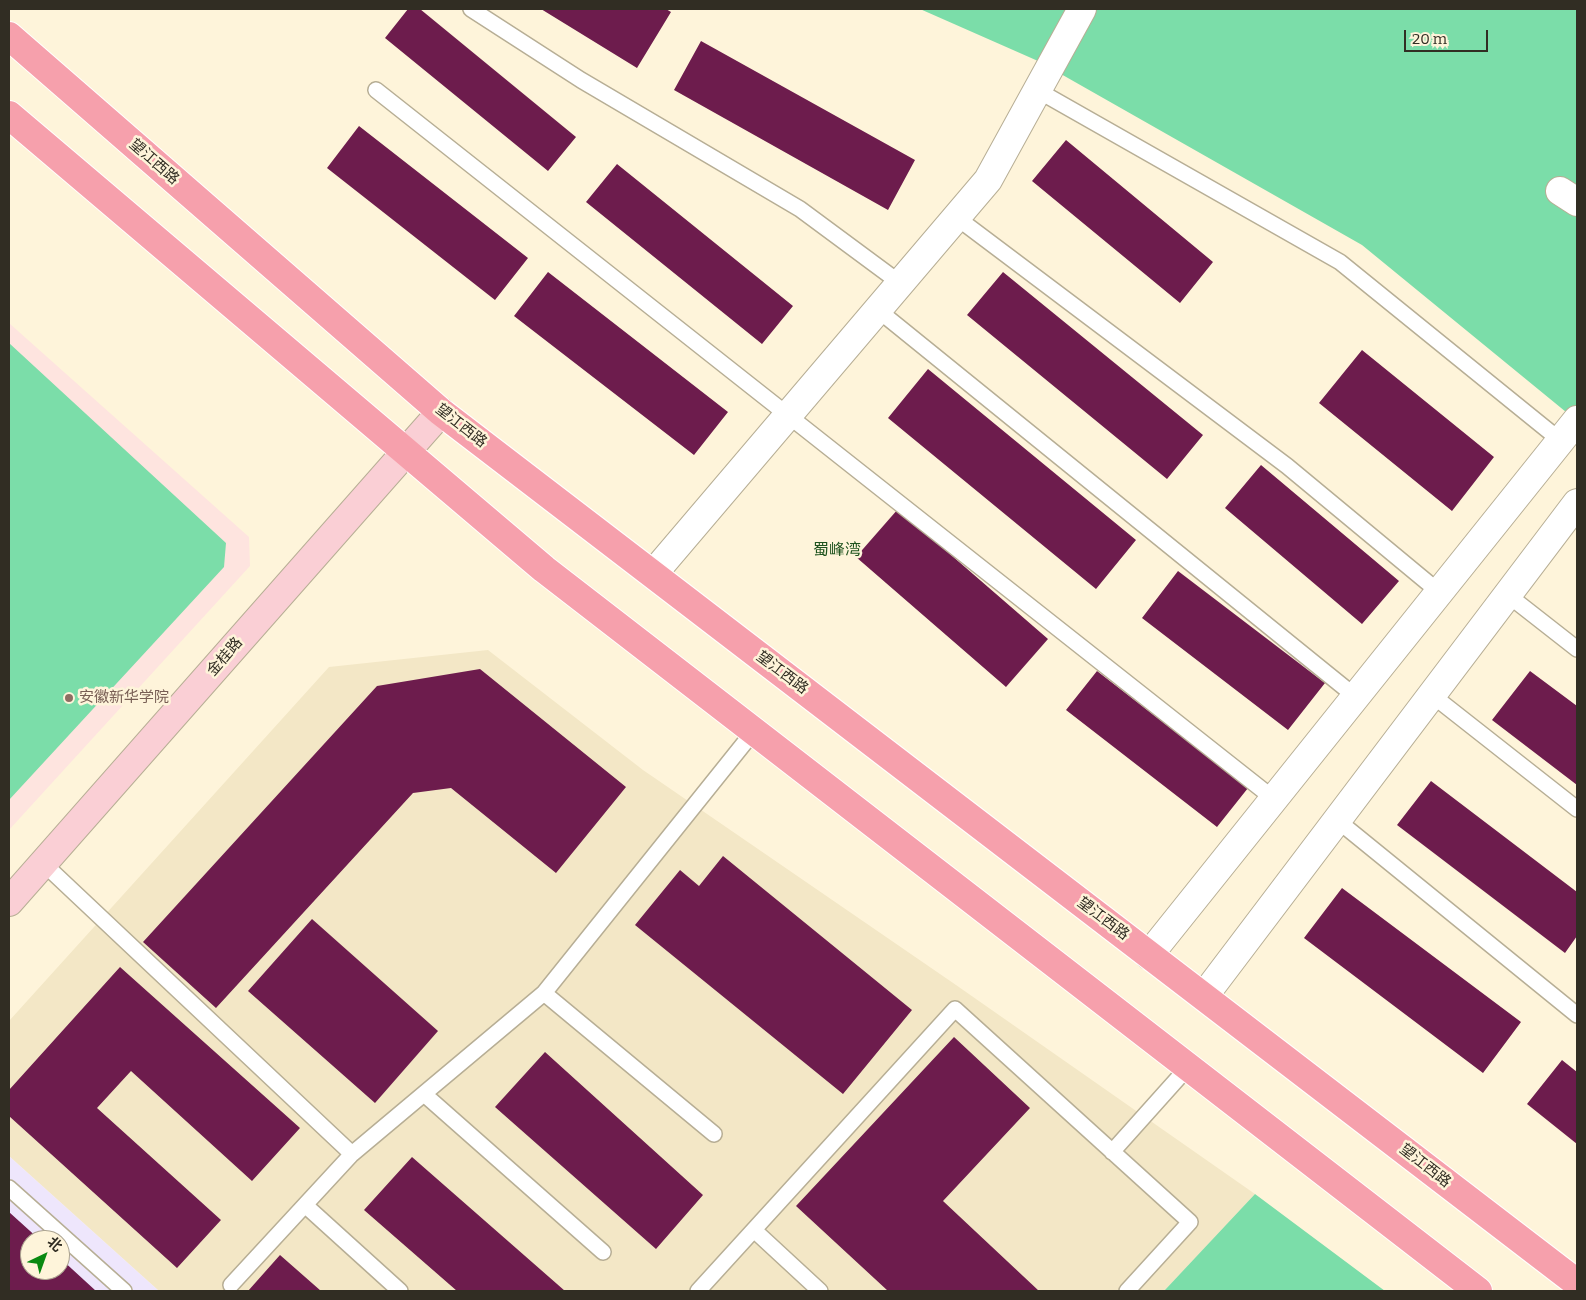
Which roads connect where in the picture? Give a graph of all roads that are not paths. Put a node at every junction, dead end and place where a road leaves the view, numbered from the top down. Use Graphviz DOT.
graph roads {
  1 [pos="471,9"];
  2 [pos="1082,9"];
  3 [pos="9,36"];
  4 [pos="376,90"];
  5 [pos="1037,90"];
  6 [pos="9,115"];
  7 [pos="956,217"];
  8 [pos="900,283"];
  9 [pos="878,310"];
  10 [pos="441,412"];
  11 [pos="787,416"];
  12 [pos="1569,430"];
  13 [pos="406,452"];
  14 [pos="1577,504"];
  15 [pos="653,574"];
  16 [pos="1439,592"];
  17 [pos="1508,595"];
  18 [pos="1577,648"];
  19 [pos="1432,695"];
  20 [pos="1356,697"];
  21 [pos="754,730"];
  22 [pos="1274,799"];
  23 [pos="1577,809"];
  24 [pos="1337,820"];
  25 [pos="43,864"];
  26 [pos="9,902"];
  27 [pos="1149,955"];
  28 [pos="544,993"];
  29 [pos="1204,996"];
  30 [pos="1577,1015"];
  31 [pos="1189,1066"];
  32 [pos="424,1094"];
  33 [pos="714,1134"];
  34 [pos="1112,1152"];
  35 [pos="352,1154"];
  36 [pos="9,1188"];
  37 [pos="305,1205"];
  38 [pos="754,1230"];
  39 [pos="603,1252"];
  40 [pos="1577,1283"];
  41 [pos="231,1285"];
  42 [pos="124,1291"];
  43 [pos="400,1291"];
  44 [pos="698,1291"];
  45 [pos="820,1291"];
  46 [pos="1127,1291"];
  47 [pos="1478,1291"];
  1 -- 8 [label="lane"];
  2 -- 5 [label="street"];
  3 -- 10 [label="main road, 望江西路"];
  4 -- 11 [label="lane"];
  5 -- 7 [label="street"];
  5 -- 12 [label="lane"];
  6 -- 13 [label="main road"];
  7 -- 8 [label="street"];
  7 -- 16 [label="lane"];
  8 -- 9 [label="street"];
  9 -- 11 [label="street"];
  9 -- 20 [label="lane"];
  10 -- 13 [label="street, 金桂路"];
  10 -- 15 [label="main road, 望江西路"];
  11 -- 15 [label="street"];
  11 -- 22 [label="lane"];
  12 -- 16 [label="street"];
  13 -- 21 [label="main road"];
  13 -- 25 [label="street, 金桂路"];
  14 -- 17 [label="street"];
  15 -- 27 [label="main road, 望江西路"];
  16 -- 20 [label="street"];
  17 -- 18 [label="lane"];
  17 -- 19 [label="street"];
  19 -- 23 [label="lane"];
  19 -- 24 [label="street"];
  20 -- 22 [label="street"];
  21 -- 28 [label="lane"];
  21 -- 31 [label="main road"];
  22 -- 27 [label="street"];
  24 -- 29 [label="street"];
  24 -- 30 [label="lane"];
  25 -- 26 [label="street, 金桂路"];
  25 -- 35 [label="lane"];
  27 -- 29 [label="main road, 望江西路"];
  28 -- 32 [label="lane"];
  28 -- 33 [label="lane"];
  29 -- 40 [label="main road, 望江西路"];
  31 -- 34 [label="lane"];
  31 -- 47 [label="main road"];
  32 -- 35 [label="lane"];
  32 -- 39 [label="lane"];
  34 -- 38 [label="lane"];
  34 -- 46 [label="lane"];
  35 -- 37 [label="lane"];
  36 -- 42 [label="lane"];
  37 -- 41 [label="lane"];
  37 -- 43 [label="lane"];
  38 -- 44 [label="lane"];
  38 -- 45 [label="lane"];
}
